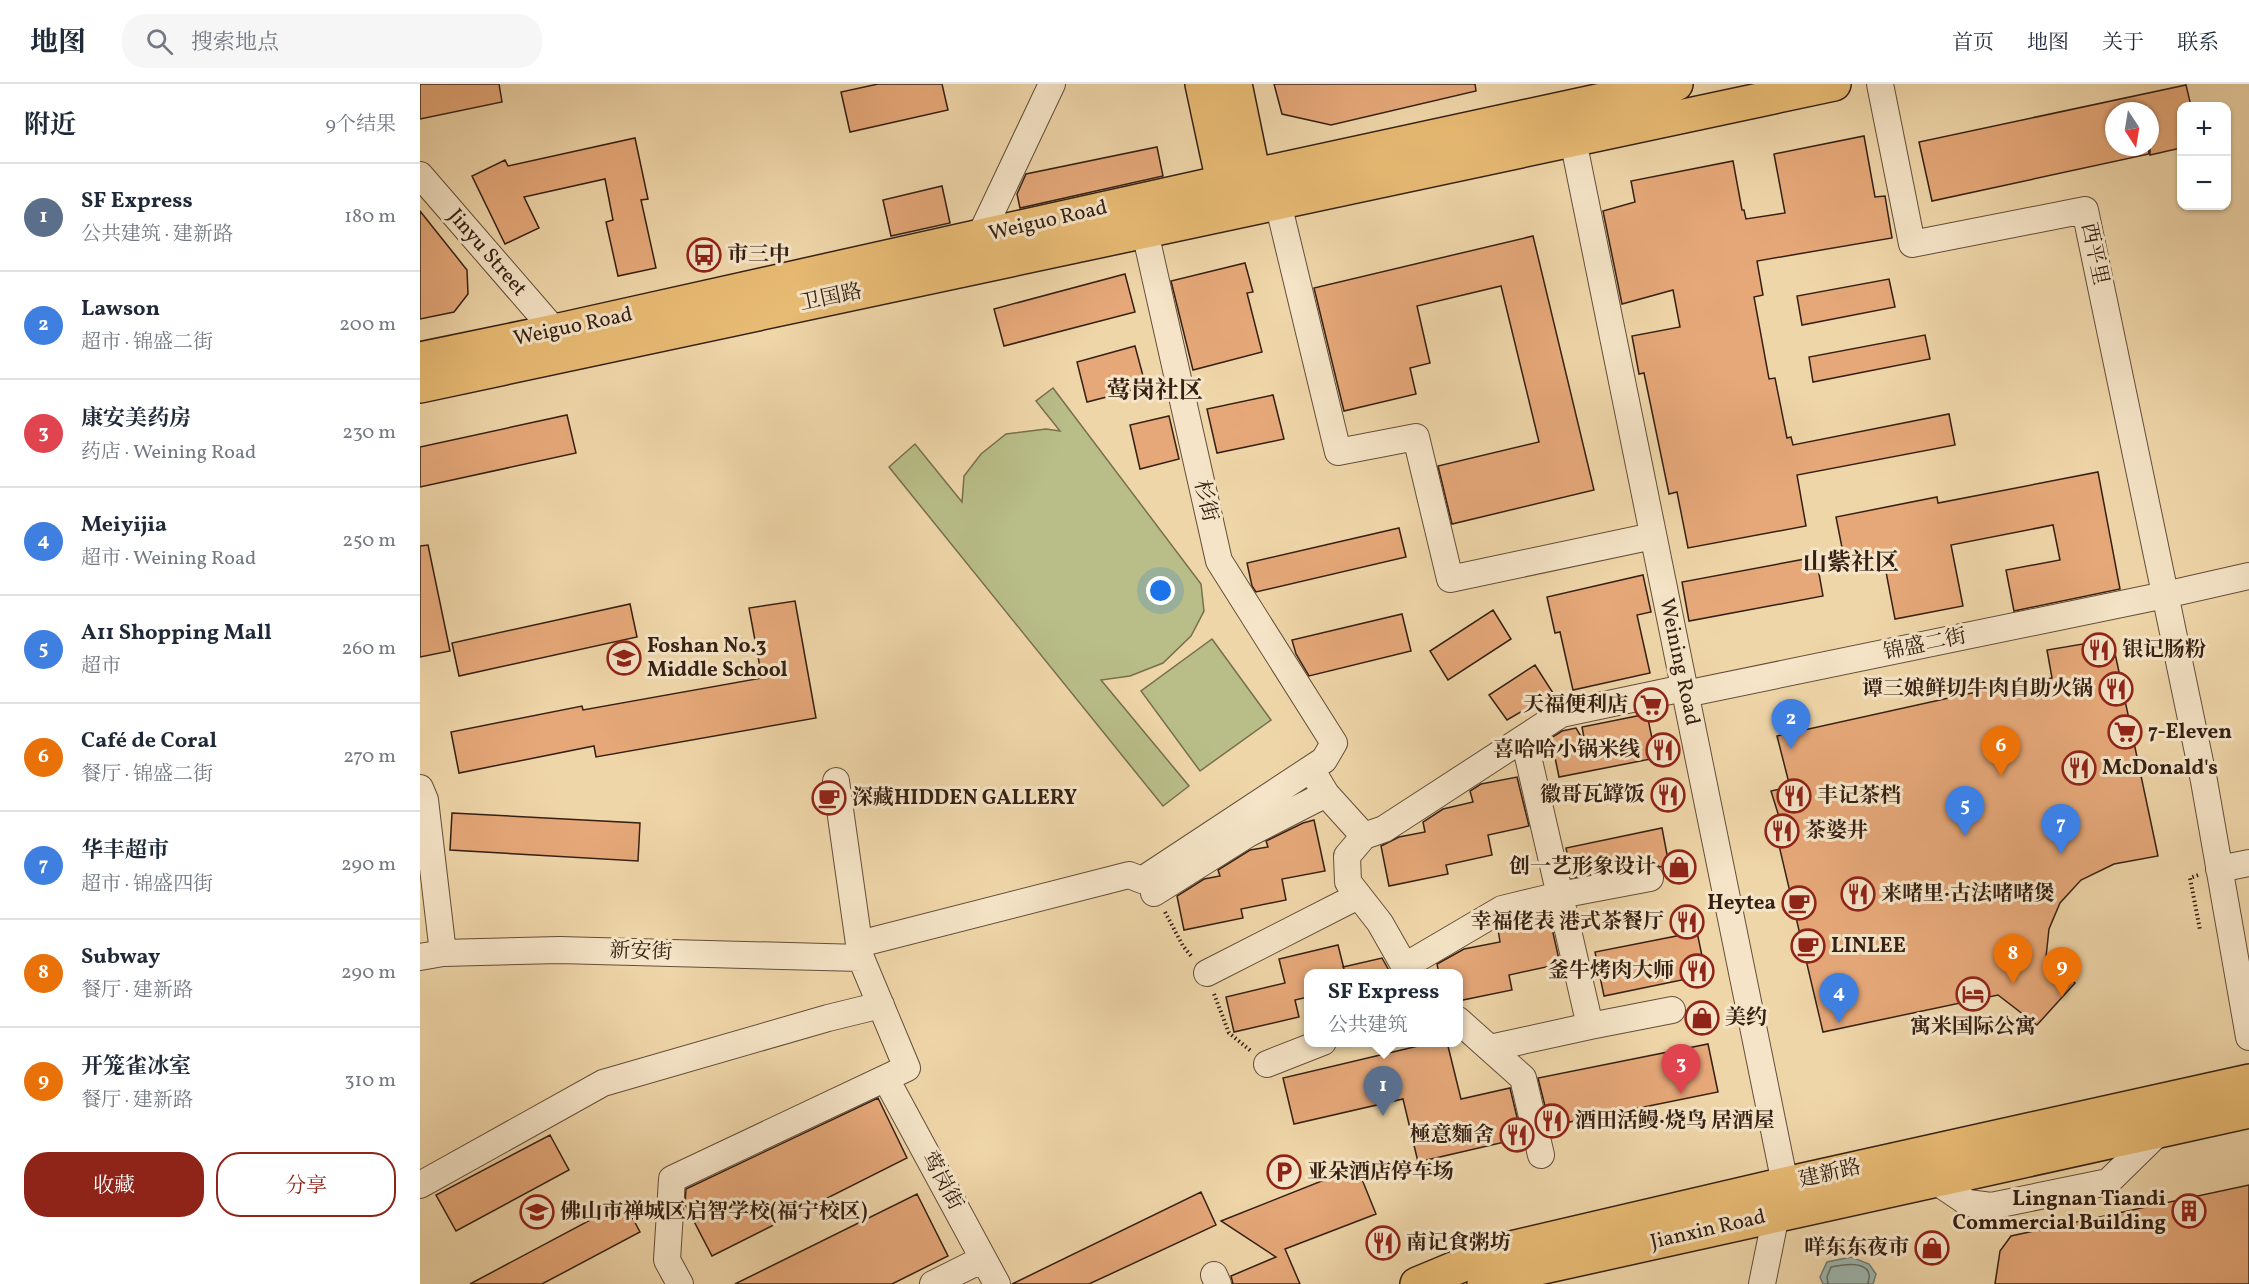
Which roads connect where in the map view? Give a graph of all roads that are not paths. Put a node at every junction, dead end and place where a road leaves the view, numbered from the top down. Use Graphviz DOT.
graph roads {
  1 [pos="1052,84"];
  2 [pos="1202,84"];
  3 [pos="1235,84"];
  4 [pos="1676,84"];
  5 [pos="1834,84"];
  6 [pos="1880,84"];
  7 [pos="1573,140"];
  8 [pos="420,175"];
  9 [pos="1254,176"];
  10 [pos="1222,182"];
  11 [pos="1278,203"];
  12 [pos="1243,210"];
  13 [pos="1144,232"];
  14 [pos="980,236"];
  15 [pos="555,331"];
  16 [pos="420,359"];
  17 [pos="420,386"];
  18 [pos="1653,536"];
  19 [pos="2249,576"];
  20 [pos="2165,595"];
  21 [pos="1685,691"];
  22 [pos="1524,739"];
  23 [pos="1311,769"];
  24 [pos="836,781"];
  25 [pos="420,788"];
  26 [pos="1326,794"];
  27 [pos="1364,836"];
  28 [pos="2249,863"];
  29 [pos="2219,869"];
  30 [pos="1650,878"];
  31 [pos="1148,887"];
  32 [pos="1560,895"];
  33 [pos="1358,896"];
  34 [pos="860,951"];
  35 [pos="431,955"];
  36 [pos="1406,969"];
  37 [pos="1409,969"];
  38 [pos="1207,974"];
  39 [pos="881,1005"];
  40 [pos="1672,1010"];
  41 [pos="1463,1024"];
  42 [pos="1590,1026"];
  43 [pos="2249,1037"];
  44 [pos="1310,1047"];
  45 [pos="1490,1048"];
  46 [pos="1267,1064"];
  47 [pos="886,1079"];
  48 [pos="2249,1081"];
  49 [pos="2249,1111"];
  50 [pos="1540,1155"];
  51 [pos="420,1185"];
  52 [pos="1780,1199"];
  53 [pos="984,1259"];
  54 [pos="680,1284"];
  55 [pos="933,1284"];
  56 [pos="997,1284"];
  57 [pos="1417,1284"];
  58 [pos="1484,1284"];
  59 [pos="1762,1284"];
  1 -- 14 [label="street"];
  2 -- 10 [label="main road"];
  3 -- 9 [label="main road"];
  4 -- 9 [label="main road, Weiguo Road"];
  5 -- 7 [label="main road, 卫国路"];
  6 -- 20 [label="street, 西平里"];
  7 -- 11 [label="main road, 卫国路"];
  7 -- 18 [label="street, Weining Road"];
  8 -- 15 [label="street, Jinyu Street"];
  9 -- 10 [label="main road, Weiguo Road"];
  9 -- 12 [label="main road"];
  10 -- 12 [label="main road"];
  10 -- 14 [label="main road, Weiguo Road"];
  11 -- 12 [label="main road, 卫国路"];
  11 -- 18 [label="street"];
  12 -- 13 [label="main road, 卫国路"];
  13 -- 17 [label="main road, 卫国路"];
  13 -- 23 [label="street, 杉街"];
  14 -- 15 [label="main road, Weiguo Road"];
  15 -- 16 [label="main road, Weiguo Road"];
  18 -- 21 [label="street, Weining Road"];
  19 -- 20 [label="street, 锦盛二街"];
  20 -- 21 [label="street, 锦盛二街"];
  20 -- 29 [label="street"];
  21 -- 22 [label="street, 锦盛二街"];
  21 -- 52 [label="street, Weining Road"];
  22 -- 27 [label="street, 锦盛二街"];
  22 -- 32 [label="street"];
  23 -- 26 [label="street"];
  23 -- 31 [label="street"];
  24 -- 34 [label="street"];
  25 -- 35 [label="street"];
  26 -- 27 [label="street"];
  26 -- 31 [label="street"];
  27 -- 33 [label="street"];
  28 -- 29 [label="street"];
  29 -- 43 [label="street"];
  30 -- 32 [label="street"];
  31 -- 34 [label="street, 新安街"];
  32 -- 37 [label="street"];
  32 -- 42 [label="street"];
  33 -- 36 [label="street"];
  33 -- 38 [label="street"];
  34 -- 35 [label="street, 新安街"];
  34 -- 39 [label="street"];
  39 -- 47 [label="street"];
  39 -- 51 [label="street"];
  40 -- 42 [label="street"];
  41 -- 45 [label="street"];
  42 -- 45 [label="street"];
  44 -- 46 [label="street"];
  45 -- 50 [label="street"];
  47 -- 53 [label="street, 莺岗街"];
  47 -- 54 [label="street"];
  48 -- 52 [label="main road, 建新路"];
  49 -- 52 [label="main road, Jianxin Road"];
  52 -- 57 [label="main road, 建新路"];
  52 -- 58 [label="main road, Jianxin Road"];
  52 -- 59 [label="street"];
  53 -- 55 [label="street"];
  53 -- 56 [label="street, 莺岗街"];
}
